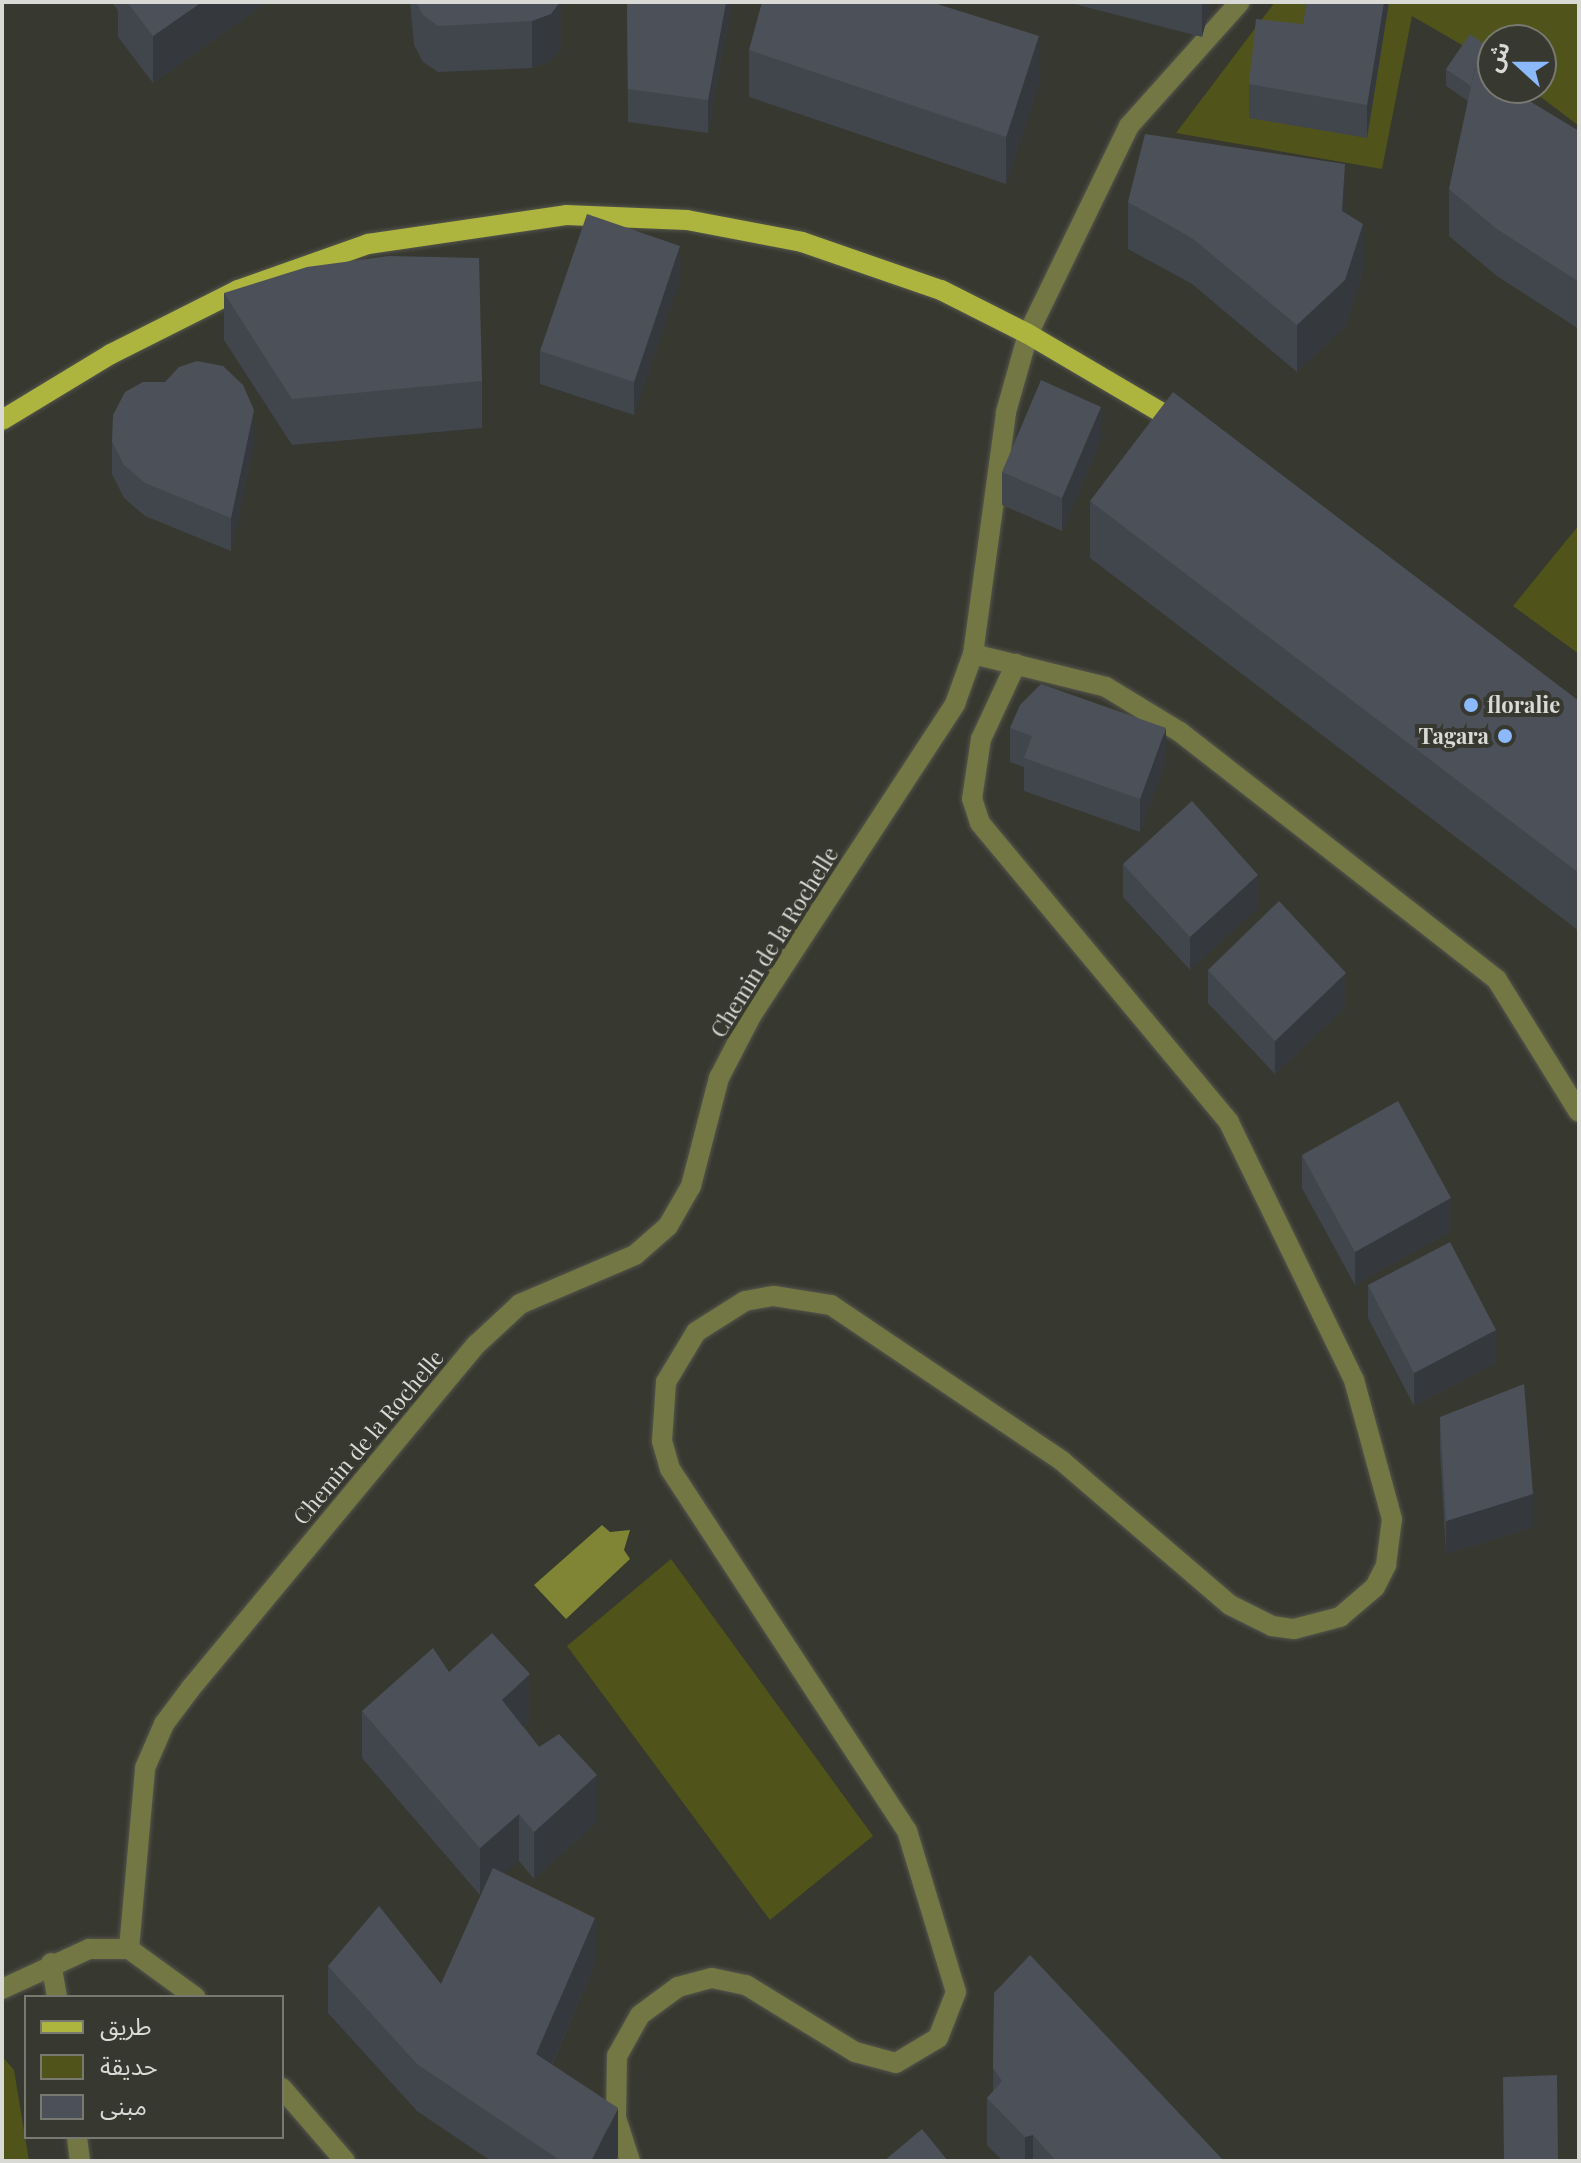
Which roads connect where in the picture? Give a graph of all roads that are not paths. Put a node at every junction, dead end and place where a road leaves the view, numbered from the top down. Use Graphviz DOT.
graph roads {
  1 [pos="1240,2"];
  2 [pos="1028,334"];
  3 [pos="2,420"];
  4 [pos="1199,435"];
  5 [pos="973,654"];
  6 [pos="1016,664"];
  7 [pos="1579,1112"];
  8 [pos="129,1949"];
  9 [pos="51,1963"];
  10 [pos="2,1989"];
  11 [pos="57,1995"];
  12 [pos="192,1995"];
  13 [pos="284,2090"];
  14 [pos="77,2139"];
  15 [pos="80,2161"];
  16 [pos="345,2161"];
  17 [pos="630,2161"];
  1 -- 2 [label="street, Chemin de la Rochelle"];
  2 -- 3 [label="main road"];
  2 -- 4 [label="main road"];
  2 -- 5 [label="street, Chemin de la Rochelle"];
  5 -- 6 [label="street"];
  5 -- 8 [label="street, Chemin de la Rochelle"];
  6 -- 7 [label="street"];
  6 -- 17 [label="street"];
  8 -- 9 [label="street"];
  8 -- 12 [label="street"];
  9 -- 10 [label="street"];
  9 -- 11 [label="street"];
  13 -- 16 [label="street"];
  14 -- 15 [label="street"];
}
